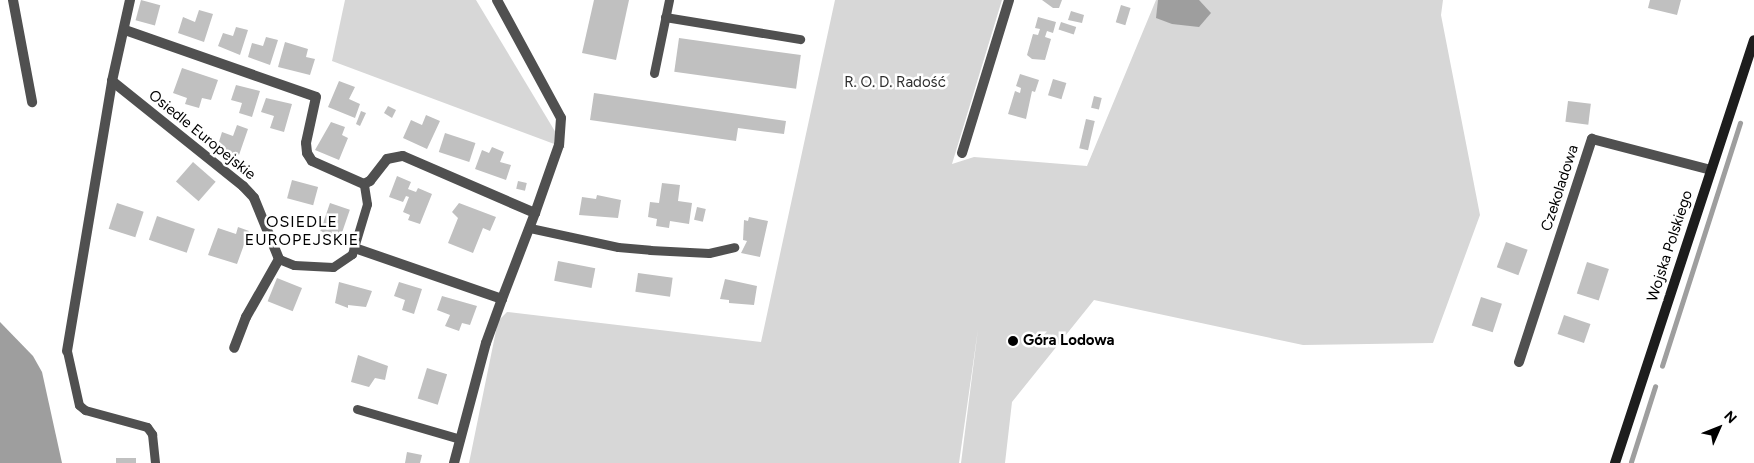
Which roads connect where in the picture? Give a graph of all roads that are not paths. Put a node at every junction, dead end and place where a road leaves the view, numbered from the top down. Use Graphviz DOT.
graph roads {
  1 [pos="13,0"];
  2 [pos="130,0"];
  3 [pos="497,0"];
  4 [pos="668,0"];
  5 [pos="1009,0"];
  6 [pos="665,17"];
  7 [pos="125,30"];
  8 [pos="800,39"];
  9 [pos="1754,40"];
  10 [pos="654,73"];
  11 [pos="112,82"];
  12 [pos="32,102"];
  13 [pos="962,152"];
  14 [pos="1711,170"];
  15 [pos="364,184"];
  16 [pos="535,213"];
  17 [pos="530,228"];
  18 [pos="355,248"];
  19 [pos="734,248"];
  20 [pos="279,259"];
  21 [pos="502,299"];
  22 [pos="234,348"];
  23 [pos="66,351"];
  24 [pos="1518,362"];
  25 [pos="357,409"];
  26 [pos="460,439"];
  27 [pos="155,463"];
  28 [pos="454,463"];
  29 [pos="1615,463"];
  1 -- 12 [label="street"];
  2 -- 7 [label="street"];
  3 -- 16 [label="street"];
  4 -- 6 [label="lane"];
  5 -- 13 [label="street"];
  6 -- 8 [label="lane"];
  6 -- 10 [label="lane"];
  7 -- 11 [label="street"];
  7 -- 15 [label="street"];
  9 -- 14 [label="street, Wojska Polskiego"];
  11 -- 20 [label="street, Osiedle Europejskie"];
  11 -- 23 [label="street"];
  14 -- 24 [label="street, Czekoladowa"];
  14 -- 29 [label="street, Wojska Polskiego"];
  15 -- 16 [label="street"];
  15 -- 18 [label="lane"];
  16 -- 17 [label="street"];
  17 -- 19 [label="lane"];
  17 -- 21 [label="street"];
  18 -- 20 [label="lane"];
  18 -- 21 [label="street"];
  20 -- 22 [label="street"];
  21 -- 26 [label="street"];
  23 -- 27 [label="lane"];
  25 -- 26 [label="lane"];
  26 -- 28 [label="street"];
}
